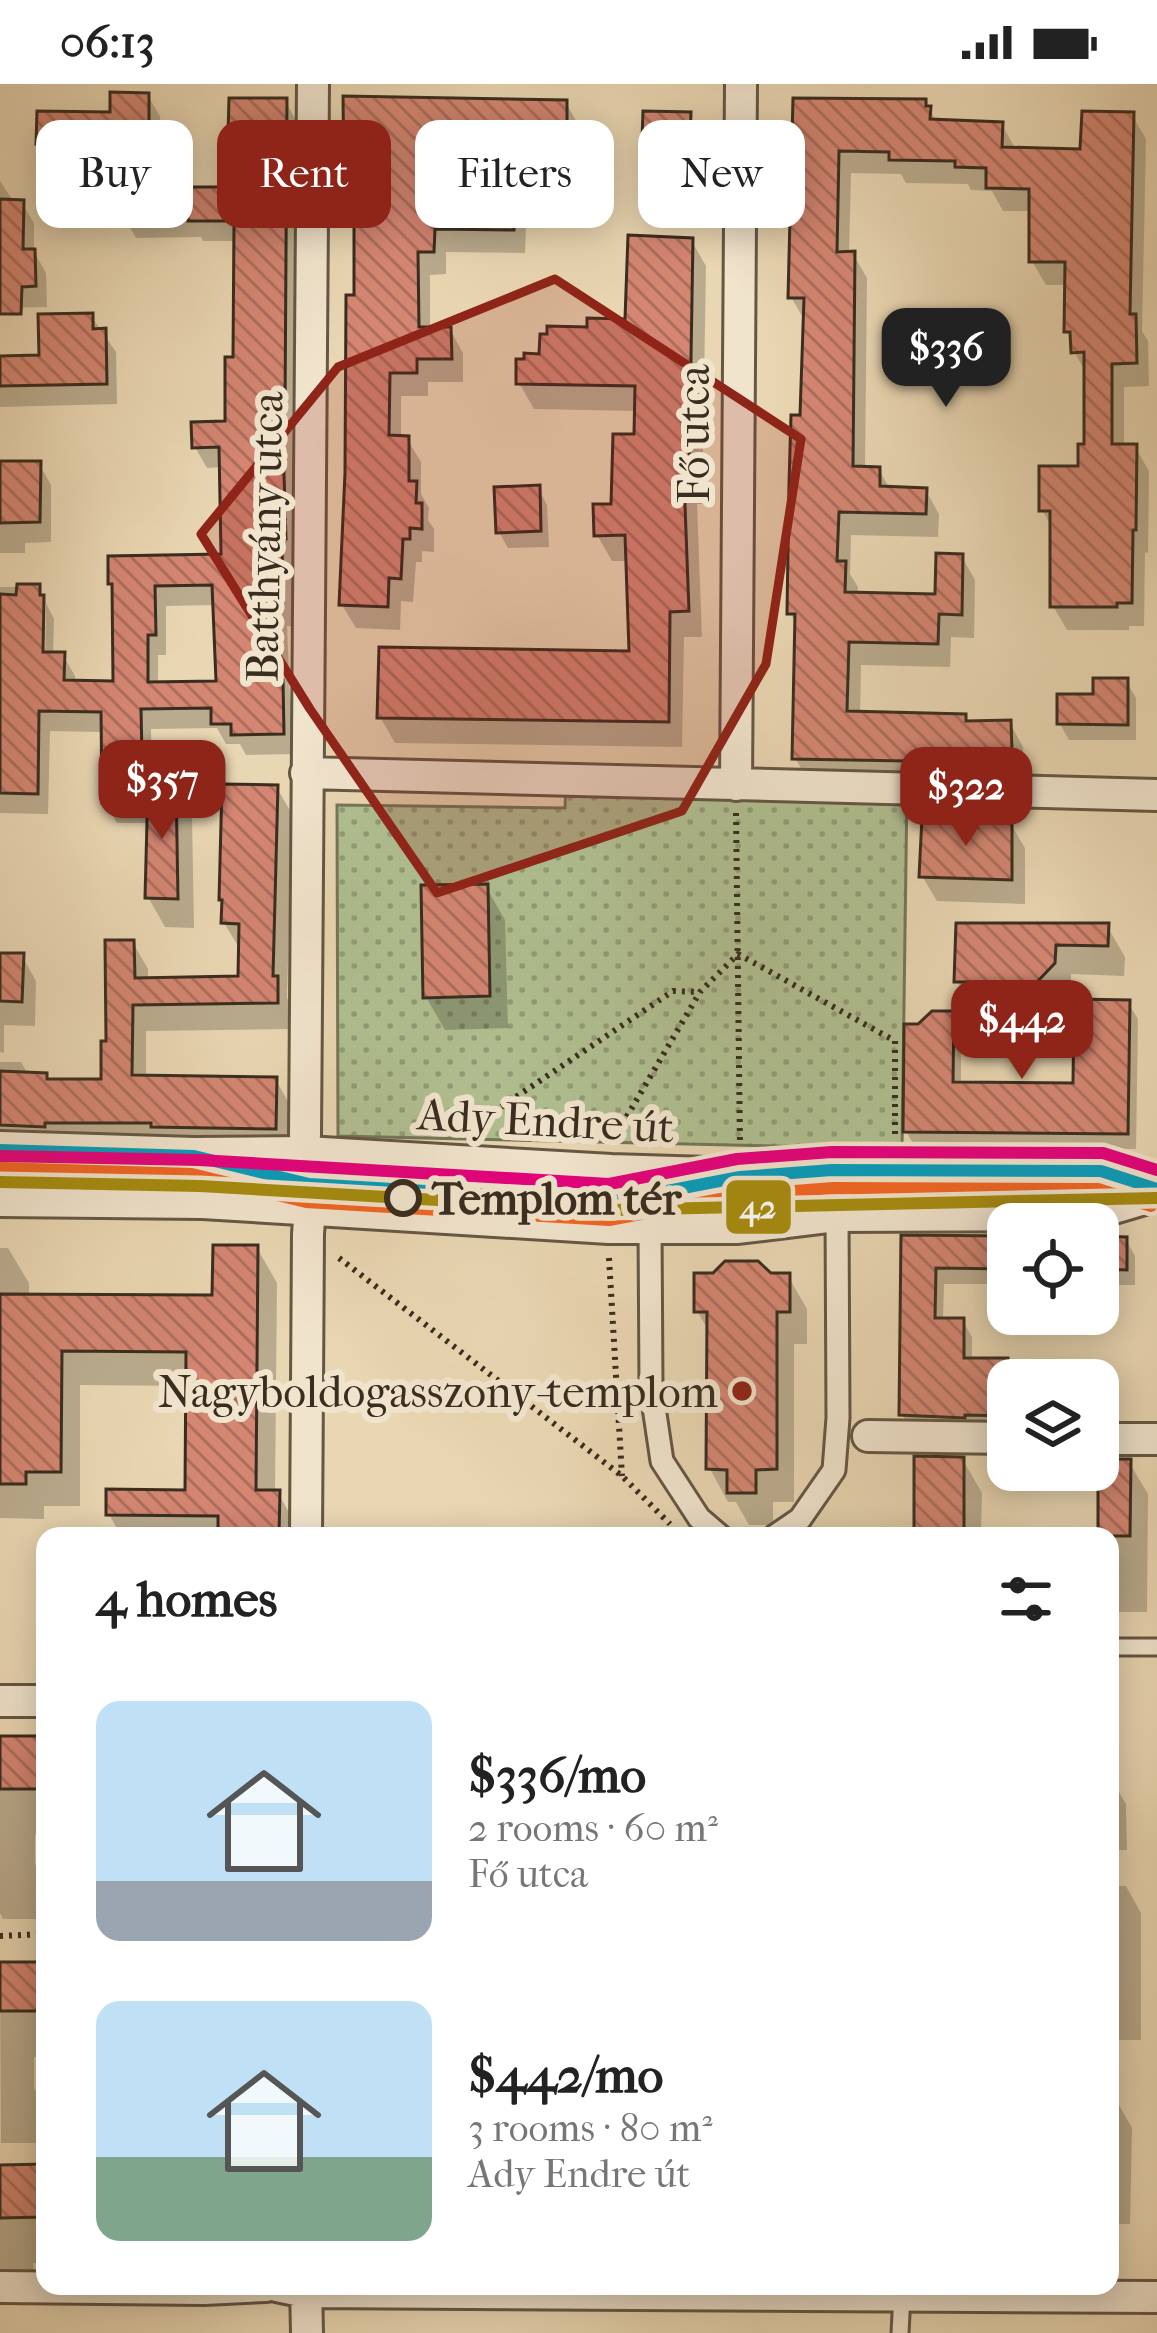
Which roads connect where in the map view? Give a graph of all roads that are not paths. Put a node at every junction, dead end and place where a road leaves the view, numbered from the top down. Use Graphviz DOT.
graph roads {
  1 [pos="313,84"];
  2 [pos="741,84"];
  3 [pos="306,773"];
  4 [pos="736,785"];
  5 [pos="1157,795"];
  6 [pos="305,1135"];
  7 [pos="0,1150"];
  8 [pos="194,1156"];
  9 [pos="0,1174"];
  10 [pos="610,1188"];
  11 [pos="1157,1190"];
  12 [pos="0,1198"];
  13 [pos="309,1208"];
  14 [pos="837,1213"];
  15 [pos="650,1225"];
  16 [pos="738,1225"];
  17 [pos="868,1436"];
  18 [pos="987,1438"];
  19 [pos="1119,1439"];
  20 [pos="1157,1439"];
  21 [pos="306,1527"];
  22 [pos="709,1527"];
  23 [pos="788,1527"];
  24 [pos="1119,1647"];
  25 [pos="1157,1647"];
  26 [pos="0,1701"];
  27 [pos="36,1701"];
  28 [pos="0,2287"];
  29 [pos="36,2287"];
  30 [pos="298,2295"];
  31 [pos="902,2295"];
  32 [pos="1157,2297"];
  33 [pos="307,2333"];
  34 [pos="900,2333"];
  1 -- 3 [label="street, Batthyány utca"];
  2 -- 4 [label="street, Fő utca"];
  3 -- 4 [label="street"];
  3 -- 6 [label="street, Batthyány utca"];
  4 -- 5 [label="street"];
  7 -- 8 [label="street, Ady Endre út"];
  8 -- 10 [label="street, Ady Endre út"];
  8 -- 13 [label="lane"];
  9 -- 13 [label="lane"];
  10 -- 11 [label="street, Ady Endre út"];
  10 -- 13 [label="lane"];
  10 -- 16 [label="lane"];
  11 -- 14 [label="street, Ady Endre út"];
  12 -- 13 [label="street, Ady Endre út"];
  13 -- 15 [label="street, Ady Endre út"];
  13 -- 21 [label="street"];
  14 -- 16 [label="street, Ady Endre út"];
  14 -- 23 [label="street"];
  15 -- 16 [label="street, Ady Endre út"];
  15 -- 22 [label="street"];
  17 -- 18 [label="street"];
  19 -- 20 [label="street"];
  24 -- 25 [label="lane"];
  26 -- 27 [label="street"];
  28 -- 29 [label="street"];
  30 -- 33 [label="street"];
  31 -- 32 [label="street"];
  31 -- 34 [label="lane"];
}
